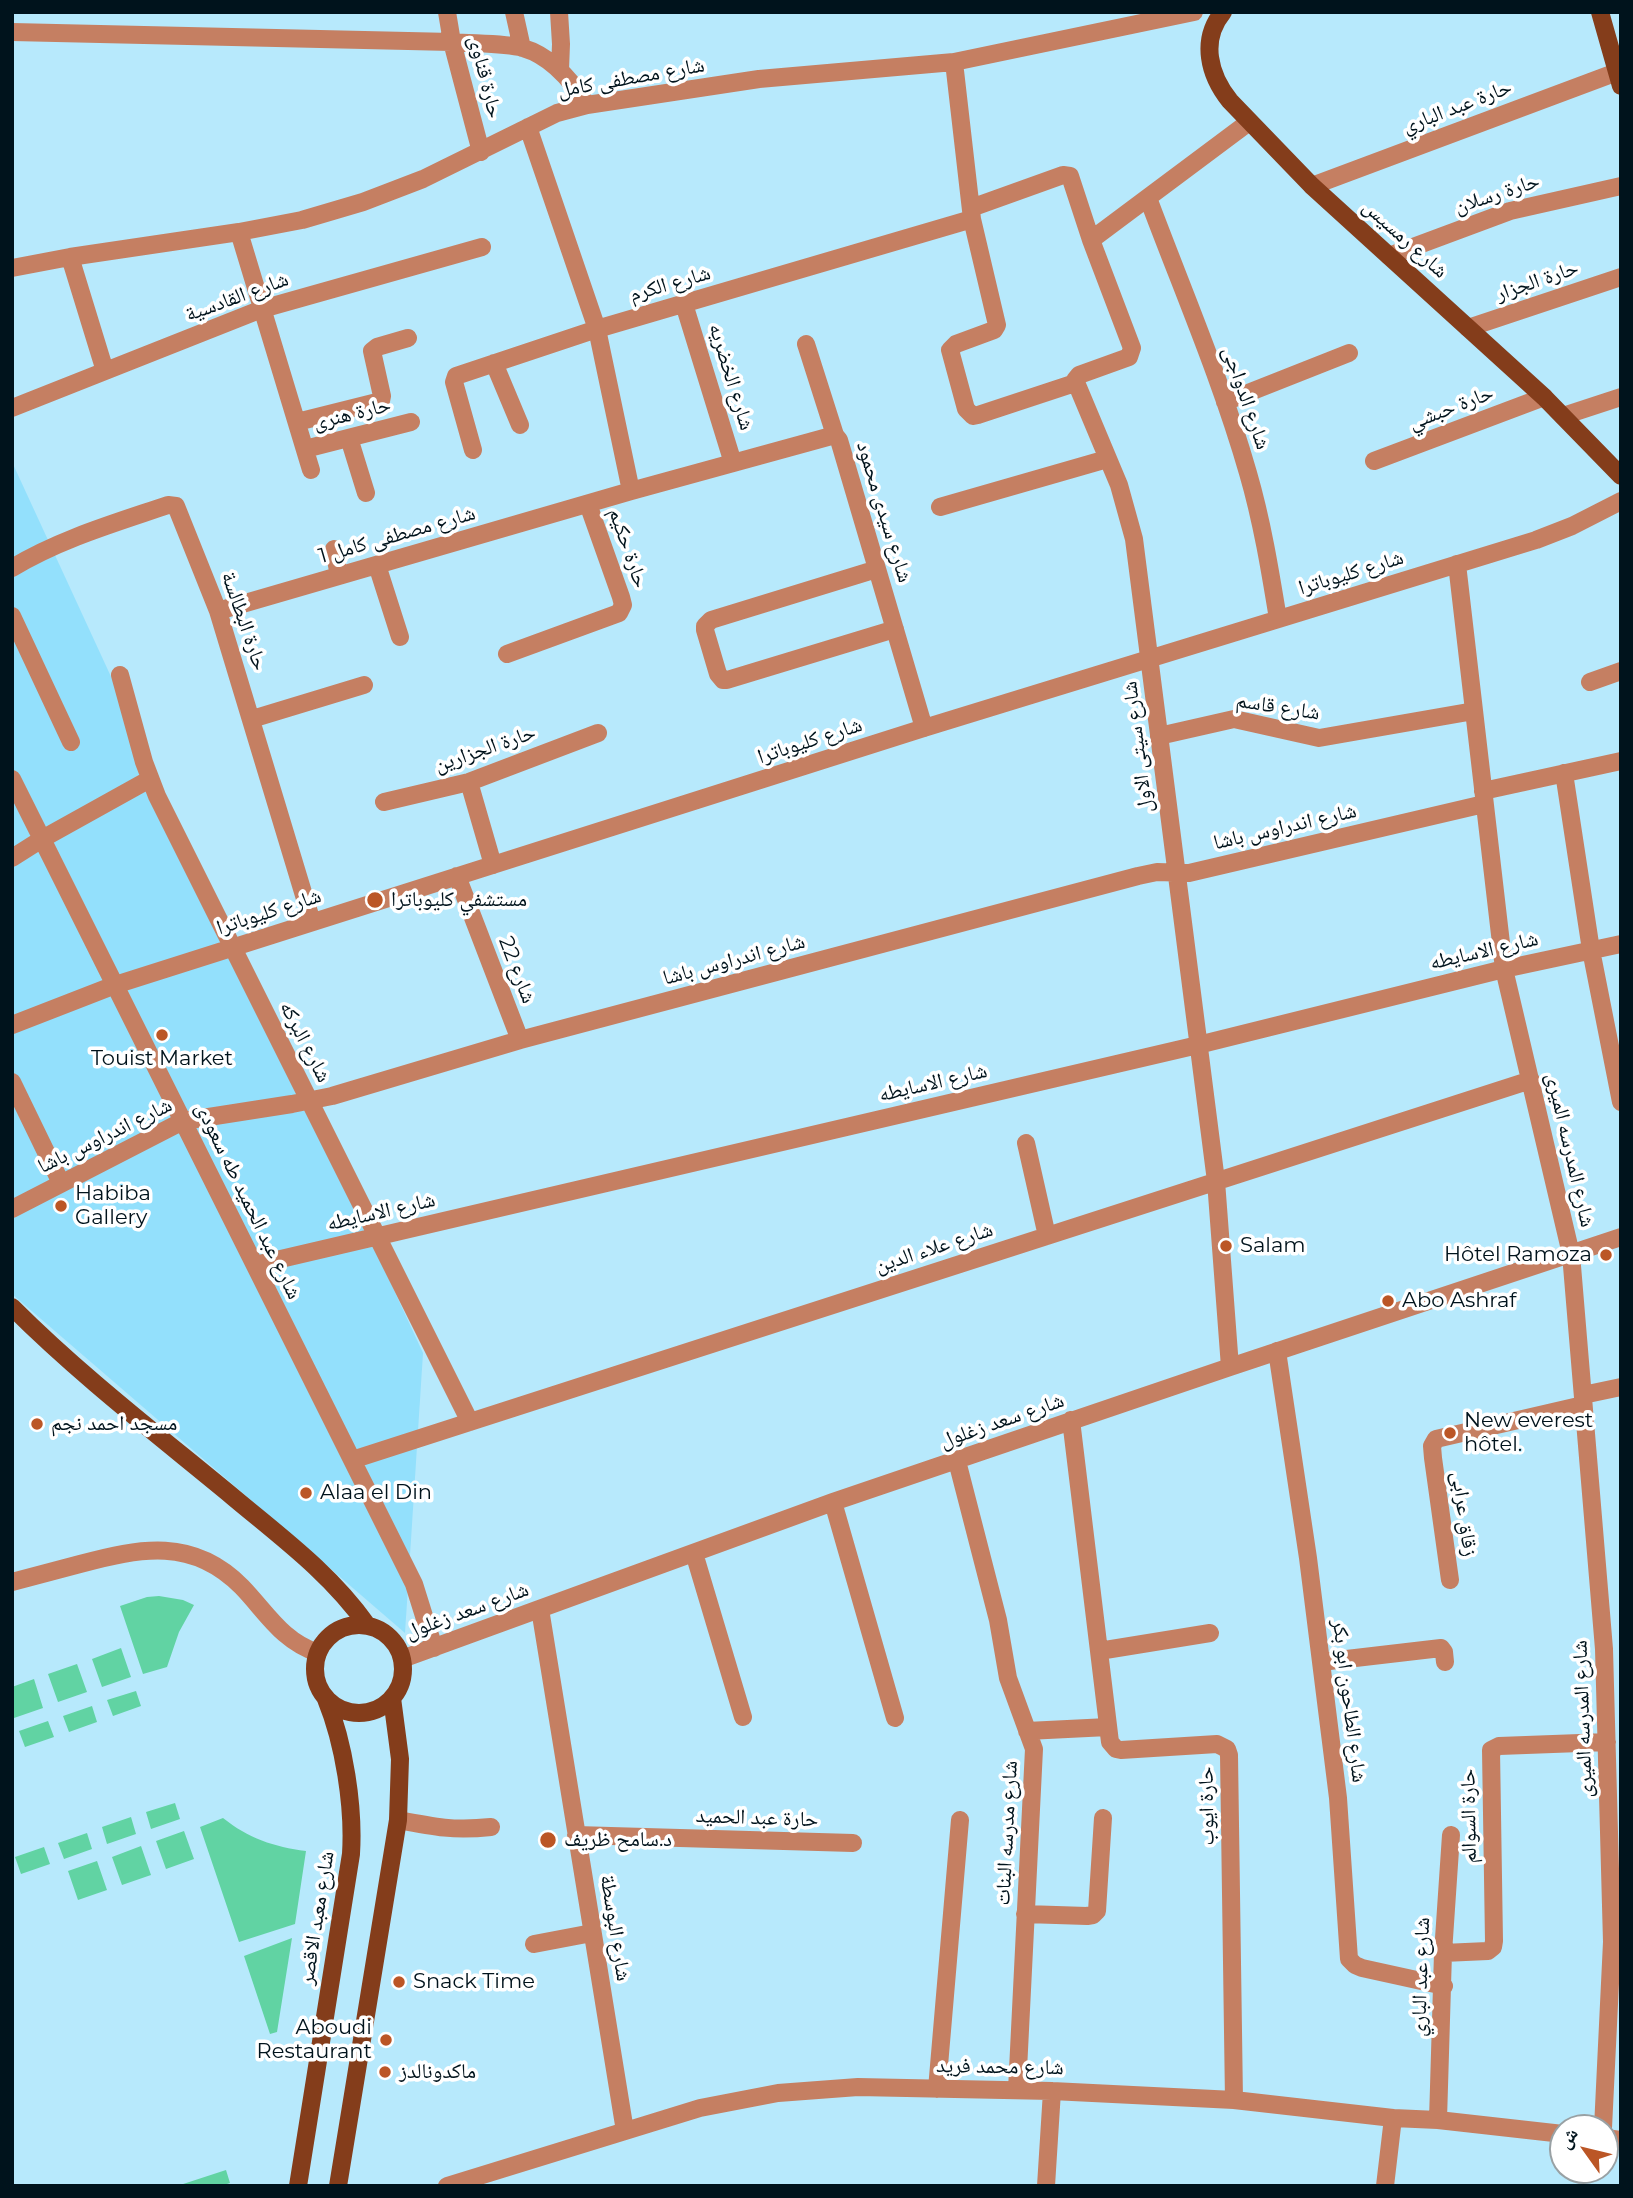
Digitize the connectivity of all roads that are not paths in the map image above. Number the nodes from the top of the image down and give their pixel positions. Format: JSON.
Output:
{"nodes":[{"id":1,"x":447,"y":12,"type":"edge"},
{"id":2,"x":514,"y":12,"type":"edge"},
{"id":3,"x":1194,"y":12,"type":"edge"},
{"id":4,"x":1223,"y":12,"type":"edge"},
{"id":5,"x":1600,"y":12,"type":"edge"},
{"id":6,"x":560,"y":14,"type":"edge"},
{"id":7,"x":12,"y":32,"type":"edge"},
{"id":8,"x":452,"y":42,"type":"junction"},
{"id":9,"x":522,"y":48,"type":"junction"},
{"id":10,"x":954,"y":62,"type":"junction"},
{"id":11,"x":560,"y":70,"type":"junction"},
{"id":12,"x":1619,"y":79,"type":"edge"},
{"id":13,"x":587,"y":105,"type":"junction"},
{"id":14,"x":1249,"y":122,"type":"junction"},
{"id":15,"x":528,"y":127,"type":"junction"},
{"id":16,"x":481,"y":152,"type":"junction"},
{"id":17,"x":1312,"y":186,"type":"junction"},
{"id":18,"x":1621,"y":186,"type":"edge"},
{"id":19,"x":1147,"y":198,"type":"junction"},
{"id":20,"x":971,"y":214,"type":"junction"},
{"id":21,"x":239,"y":232,"type":"junction"},
{"id":22,"x":1091,"y":240,"type":"junction"},
{"id":23,"x":482,"y":247,"type":"dead end"},
{"id":24,"x":1389,"y":256,"type":"junction"},
{"id":25,"x":70,"y":257,"type":"junction"},
{"id":26,"x":12,"y":268,"type":"edge"},
{"id":27,"x":1621,"y":277,"type":"edge"},
{"id":28,"x":684,"y":304,"type":"junction"},
{"id":29,"x":262,"y":309,"type":"junction"},
{"id":30,"x":1468,"y":328,"type":"junction"},
{"id":31,"x":597,"y":329,"type":"junction"},
{"id":32,"x":408,"y":338,"type":"dead end"},
{"id":33,"x":806,"y":344,"type":"dead end"},
{"id":34,"x":1349,"y":353,"type":"dead end"},
{"id":35,"x":494,"y":363,"type":"junction"},
{"id":36,"x":105,"y":372,"type":"junction"},
{"id":37,"x":1075,"y":383,"type":"junction"},
{"id":38,"x":1544,"y":397,"type":"junction"},
{"id":39,"x":1621,"y":397,"type":"edge"},
{"id":40,"x":1225,"y":402,"type":"junction"},
{"id":41,"x":12,"y":408,"type":"edge"},
{"id":42,"x":1563,"y":416,"type":"junction"},
{"id":43,"x":296,"y":422,"type":"junction"},
{"id":44,"x":411,"y":422,"type":"dead end"},
{"id":45,"x":520,"y":425,"type":"dead end"},
{"id":46,"x":835,"y":435,"type":"junction"},
{"id":47,"x":349,"y":438,"type":"junction"},
{"id":48,"x":305,"y":449,"type":"junction"},
{"id":49,"x":473,"y":450,"type":"dead end"},
{"id":50,"x":1107,"y":458,"type":"junction"},
{"id":51,"x":1374,"y":461,"type":"dead end"},
{"id":52,"x":733,"y":463,"type":"junction"},
{"id":53,"x":311,"y":470,"type":"dead end"},
{"id":54,"x":1621,"y":476,"type":"edge"},
{"id":55,"x":631,"y":491,"type":"junction"},
{"id":56,"x":366,"y":493,"type":"dead end"},
{"id":57,"x":1621,"y":501,"type":"edge"},
{"id":58,"x":588,"y":504,"type":"junction"},
{"id":59,"x":940,"y":507,"type":"dead end"},
{"id":60,"x":334,"y":549,"type":"dead end"},
{"id":61,"x":1457,"y":564,"type":"junction"},
{"id":62,"x":377,"y":565,"type":"junction"},
{"id":63,"x":12,"y":568,"type":"edge"},
{"id":64,"x":877,"y":569,"type":"junction"},
{"id":65,"x":339,"y":576,"type":"junction"},
{"id":66,"x":218,"y":611,"type":"junction"},
{"id":67,"x":12,"y":616,"type":"edge"},
{"id":68,"x":1278,"y":619,"type":"junction"},
{"id":69,"x":895,"y":629,"type":"junction"},
{"id":70,"x":400,"y":637,"type":"dead end"},
{"id":71,"x":508,"y":654,"type":"dead end"},
{"id":72,"x":1150,"y":659,"type":"junction"},
{"id":73,"x":1621,"y":671,"type":"edge"},
{"id":74,"x":120,"y":675,"type":"dead end"},
{"id":75,"x":1590,"y":682,"type":"dead end"},
{"id":76,"x":364,"y":685,"type":"dead end"},
{"id":77,"x":1474,"y":711,"type":"junction"},
{"id":78,"x":252,"y":719,"type":"junction"},
{"id":79,"x":924,"y":728,"type":"junction"},
{"id":80,"x":598,"y":733,"type":"dead end"},
{"id":81,"x":1159,"y":736,"type":"junction"},
{"id":82,"x":71,"y":743,"type":"dead end"},
{"id":83,"x":1621,"y":761,"type":"edge"},
{"id":84,"x":1564,"y":773,"type":"junction"},
{"id":85,"x":12,"y":779,"type":"edge"},
{"id":86,"x":150,"y":779,"type":"junction"},
{"id":87,"x":469,"y":782,"type":"junction"},
{"id":88,"x":1484,"y":798,"type":"junction"},
{"id":89,"x":384,"y":803,"type":"dead end"},
{"id":90,"x":42,"y":839,"type":"junction"},
{"id":91,"x":12,"y":858,"type":"edge"},
{"id":92,"x":493,"y":865,"type":"junction"},
{"id":93,"x":1175,"y":873,"type":"junction"},
{"id":94,"x":457,"y":876,"type":"junction"},
{"id":95,"x":312,"y":922,"type":"junction"},
{"id":96,"x":1621,"y":944,"type":"edge"},
{"id":97,"x":232,"y":948,"type":"junction"},
{"id":98,"x":1591,"y":950,"type":"junction"},
{"id":99,"x":1504,"y":969,"type":"junction"},
{"id":100,"x":115,"y":985,"type":"junction"},
{"id":101,"x":12,"y":1025,"type":"edge"},
{"id":102,"x":520,"y":1040,"type":"junction"},
{"id":103,"x":1198,"y":1045,"type":"junction"},
{"id":104,"x":1531,"y":1080,"type":"junction"},
{"id":105,"x":12,"y":1082,"type":"edge"},
{"id":106,"x":309,"y":1101,"type":"junction"},
{"id":107,"x":1621,"y":1102,"type":"edge"},
{"id":108,"x":183,"y":1121,"type":"junction"},
{"id":109,"x":1026,"y":1143,"type":"dead end"},
{"id":110,"x":1216,"y":1181,"type":"junction"},
{"id":111,"x":61,"y":1183,"type":"junction"},
{"id":112,"x":12,"y":1209,"type":"edge"},
{"id":113,"x":377,"y":1236,"type":"junction"},
{"id":114,"x":1047,"y":1236,"type":"junction"},
{"id":115,"x":1621,"y":1237,"type":"edge"},
{"id":116,"x":1571,"y":1254,"type":"junction"},
{"id":117,"x":255,"y":1265,"type":"junction"},
{"id":118,"x":12,"y":1307,"type":"edge"},
{"id":119,"x":1277,"y":1351,"type":"junction"},
{"id":120,"x":1230,"y":1367,"type":"junction"},
{"id":121,"x":1621,"y":1387,"type":"edge"},
{"id":122,"x":1583,"y":1400,"type":"junction"},
{"id":123,"x":1071,"y":1420,"type":"junction"},
{"id":124,"x":470,"y":1422,"type":"junction"},
{"id":125,"x":352,"y":1460,"type":"junction"},
{"id":126,"x":957,"y":1461,"type":"junction"},
{"id":127,"x":833,"y":1502,"type":"junction"},
{"id":128,"x":694,"y":1553,"type":"junction"},
{"id":129,"x":1450,"y":1580,"type":"dead end"},
{"id":130,"x":12,"y":1582,"type":"edge"},
{"id":131,"x":540,"y":1609,"type":"junction"},
{"id":132,"x":367,"y":1625,"type":"junction"},
{"id":133,"x":1210,"y":1633,"type":"dead end"},
{"id":134,"x":434,"y":1648,"type":"junction"},
{"id":135,"x":1612,"y":1649,"type":"edge"},
{"id":136,"x":1099,"y":1651,"type":"junction"},
{"id":137,"x":318,"y":1653,"type":"junction"},
{"id":138,"x":402,"y":1659,"type":"junction"},
{"id":139,"x":1321,"y":1662,"type":"junction"},
{"id":140,"x":1445,"y":1662,"type":"dead end"},
{"id":141,"x":392,"y":1698,"type":"junction"},
{"id":142,"x":326,"y":1699,"type":"junction"},
{"id":143,"x":743,"y":1717,"type":"dead end"},
{"id":144,"x":895,"y":1718,"type":"dead end"},
{"id":145,"x":1108,"y":1727,"type":"junction"},
{"id":146,"x":1027,"y":1731,"type":"junction"},
{"id":147,"x":1607,"y":1742,"type":"junction"},
{"id":148,"x":1103,"y":1818,"type":"dead end"},
{"id":149,"x":398,"y":1820,"type":"junction"},
{"id":150,"x":960,"y":1820,"type":"dead end"},
{"id":151,"x":491,"y":1827,"type":"dead end"},
{"id":152,"x":576,"y":1835,"type":"junction"},
{"id":153,"x":1451,"y":1835,"type":"dead end"},
{"id":154,"x":853,"y":1843,"type":"dead end"},
{"id":155,"x":1026,"y":1914,"type":"junction"},
{"id":156,"x":592,"y":1933,"type":"junction"},
{"id":157,"x":534,"y":1944,"type":"dead end"},
{"id":158,"x":1443,"y":1953,"type":"junction"},
{"id":159,"x":1444,"y":1986,"type":"junction"},
{"id":160,"x":937,"y":2089,"type":"junction"},
{"id":161,"x":1017,"y":2090,"type":"junction"},
{"id":162,"x":1052,"y":2091,"type":"junction"},
{"id":163,"x":1234,"y":2100,"type":"junction"},
{"id":164,"x":1604,"y":2114,"type":"edge"},
{"id":165,"x":1394,"y":2118,"type":"junction"},
{"id":166,"x":1438,"y":2120,"type":"junction"},
{"id":167,"x":625,"y":2131,"type":"junction"},
{"id":168,"x":1549,"y":2132,"type":"edge"},
{"id":169,"x":298,"y":2186,"type":"edge"},
{"id":170,"x":338,"y":2186,"type":"edge"},
{"id":171,"x":447,"y":2186,"type":"edge"},
{"id":172,"x":1046,"y":2186,"type":"edge"},
{"id":173,"x":1385,"y":2186,"type":"edge"}],
"edges":[{"from":1,"to":8,"type":"street","name":"حارة قناوى"},
{"from":2,"to":9,"type":"street"},
{"from":3,"to":10,"type":"street","name":"شارع مصطفى كامل"},
{"from":4,"to":14,"type":"main road","name":"شارع رمسيس"},
{"from":5,"to":12,"type":"main road"},
{"from":6,"to":11,"type":"street"},
{"from":7,"to":8,"type":"street"},
{"from":8,"to":9,"type":"street"},
{"from":8,"to":16,"type":"street","name":"حارة قناوى"},
{"from":9,"to":11,"type":"street"},
{"from":10,"to":13,"type":"street","name":"شارع مصطفى كامل"},
{"from":10,"to":20,"type":"street"},
{"from":11,"to":13,"type":"street"},
{"from":12,"to":17,"type":"street","name":"حارة عبد الباري"},
{"from":13,"to":15,"type":"street","name":"شارع مصطفى كامل"},
{"from":14,"to":17,"type":"main road","name":"شارع رمسيس"},
{"from":14,"to":19,"type":"street"},
{"from":15,"to":16,"type":"street","name":"شارع مصطفى كامل"},
{"from":15,"to":31,"type":"street"},
{"from":16,"to":21,"type":"street","name":"شارع مصطفى كامل"},
{"from":17,"to":24,"type":"main road","name":"شارع رمسيس"},
{"from":18,"to":24,"type":"street","name":"حارة رسلان"},
{"from":19,"to":22,"type":"street"},
{"from":19,"to":40,"type":"street","name":"شارع الدواجى"},
{"from":20,"to":22,"type":"street","name":"شارع الكرم"},
{"from":20,"to":28,"type":"street","name":"شارع الكرم"},
{"from":20,"to":37,"type":"street"},
{"from":21,"to":25,"type":"street","name":"شارع مصطفى كامل"},
{"from":21,"to":29,"type":"street"},
{"from":22,"to":37,"type":"street"},
{"from":23,"to":29,"type":"street","name":"شارع القادسية"},
{"from":24,"to":30,"type":"main road","name":"شارع رمسيس"},
{"from":25,"to":26,"type":"street","name":"شارع مصطفى كامل"},
{"from":25,"to":36,"type":"street"},
{"from":27,"to":30,"type":"street","name":"حارة الجزار"},
{"from":28,"to":31,"type":"street","name":"شارع الكرم"},
{"from":28,"to":52,"type":"street","name":"شارع الخضريه"},
{"from":29,"to":36,"type":"street","name":"شارع القادسية"},
{"from":29,"to":43,"type":"street"},
{"from":30,"to":38,"type":"main road","name":"شارع رمسيس"},
{"from":31,"to":35,"type":"street","name":"شارع الكرم"},
{"from":31,"to":55,"type":"street"},
{"from":32,"to":43,"type":"street"},
{"from":33,"to":46,"type":"street"},
{"from":34,"to":40,"type":"street"},
{"from":35,"to":45,"type":"street"},
{"from":35,"to":49,"type":"street","name":"شارع الكرم"},
{"from":36,"to":41,"type":"street","name":"شارع القادسية"},
{"from":37,"to":50,"type":"street","name":"شارع سيتى الاول"},
{"from":38,"to":42,"type":"main road","name":"شارع رمسيس"},
{"from":38,"to":51,"type":"street","name":"حارة حبشي"},
{"from":39,"to":42,"type":"street"},
{"from":40,"to":68,"type":"street","name":"شارع الدواجى"},
{"from":42,"to":54,"type":"main road","name":"شارع رمسيس"},
{"from":43,"to":48,"type":"street"},
{"from":44,"to":47,"type":"street","name":"حارة هنرى"},
{"from":46,"to":52,"type":"street","name":"شارع سيدى محمود"},
{"from":46,"to":64,"type":"street","name":"شارع سيدى محمود"},
{"from":47,"to":48,"type":"street","name":"حارة هنرى"},
{"from":47,"to":56,"type":"street"},
{"from":48,"to":53,"type":"street"},
{"from":50,"to":59,"type":"street"},
{"from":50,"to":72,"type":"street","name":"شارع سيتى الاول"},
{"from":52,"to":55,"type":"street","name":"شارع سيدى محمود"},
{"from":55,"to":58,"type":"street","name":"شارع سيدى محمود"},
{"from":57,"to":61,"type":"street","name":"شارع كليوباترا"},
{"from":58,"to":62,"type":"street","name":"شارع مصطفى كامل 1"},
{"from":58,"to":71,"type":"street","name":"حارة حكيم"},
{"from":60,"to":65,"type":"street"},
{"from":61,"to":68,"type":"street","name":"شارع كليوباترا"},
{"from":61,"to":77,"type":"street","name":"شارع المدرسه الميرى"},
{"from":62,"to":65,"type":"street","name":"شارع مصطفى كامل 1"},
{"from":62,"to":70,"type":"street"},
{"from":63,"to":66,"type":"street","name":"حارة البطالسة"},
{"from":64,"to":69,"type":"street","name":"شارع سيدى محمود"},
{"from":64,"to":69,"type":"street"},
{"from":65,"to":66,"type":"street","name":"شارع مصطفى كامل 1"},
{"from":66,"to":78,"type":"street","name":"حارة البطالسة"},
{"from":67,"to":82,"type":"street"},
{"from":68,"to":72,"type":"street","name":"شارع كليوباترا"},
{"from":69,"to":79,"type":"street","name":"شارع سيدى محمود"},
{"from":72,"to":79,"type":"street","name":"شارع كليوباترا"},
{"from":72,"to":81,"type":"street","name":"شارع سيتى الاول"},
{"from":73,"to":75,"type":"street"},
{"from":74,"to":86,"type":"street","name":"شارع البركه"},
{"from":76,"to":78,"type":"street"},
{"from":77,"to":81,"type":"street","name":"شارع قاسم"},
{"from":77,"to":88,"type":"street","name":"شارع المدرسه الميرى"},
{"from":78,"to":95,"type":"street","name":"حارة البطالسة"},
{"from":79,"to":92,"type":"street","name":"شارع كليوباترا"},
{"from":80,"to":87,"type":"street","name":"حارة الجزارين"},
{"from":81,"to":93,"type":"street","name":"شارع سيتى الاول"},
{"from":83,"to":84,"type":"street","name":"شارع اندراوس باشا"},
{"from":84,"to":88,"type":"street","name":"شارع اندراوس باشا"},
{"from":84,"to":98,"type":"street"},
{"from":85,"to":90,"type":"street","name":"شارع عبد الحميد طه سعودى"},
{"from":86,"to":90,"type":"street"},
{"from":86,"to":97,"type":"street","name":"شارع البركه"},
{"from":87,"to":89,"type":"street","name":"حارة الجزارين"},
{"from":87,"to":92,"type":"street"},
{"from":88,"to":93,"type":"street","name":"شارع اندراوس باشا"},
{"from":88,"to":99,"type":"street","name":"شارع المدرسه الميرى"},
{"from":90,"to":91,"type":"street"},
{"from":90,"to":100,"type":"street","name":"شارع عبد الحميد طه سعودى"},
{"from":92,"to":94,"type":"street","name":"شارع كليوباترا"},
{"from":93,"to":102,"type":"street","name":"شارع اندراوس باشا"},
{"from":93,"to":103,"type":"street","name":"شارع سيتى الاول"},
{"from":94,"to":95,"type":"street","name":"شارع كليوباترا"},
{"from":94,"to":102,"type":"street","name":"شارع 22"},
{"from":95,"to":97,"type":"street","name":"شارع كليوباترا"},
{"from":96,"to":98,"type":"street","name":"شارع الاسايطه"},
{"from":97,"to":100,"type":"street","name":"شارع كليوباترا"},
{"from":97,"to":106,"type":"street","name":"شارع البركه"},
{"from":98,"to":99,"type":"street","name":"شارع الاسايطه"},
{"from":98,"to":107,"type":"street"},
{"from":99,"to":103,"type":"street","name":"شارع الاسايطه"},
{"from":99,"to":104,"type":"street","name":"شارع المدرسه الميرى"},
{"from":100,"to":101,"type":"street","name":"شارع كليوباترا"},
{"from":100,"to":108,"type":"street","name":"شارع عبد الحميد طه سعودى"},
{"from":102,"to":106,"type":"street","name":"شارع اندراوس باشا"},
{"from":103,"to":110,"type":"street","name":"شارع سيتى الاول"},
{"from":103,"to":113,"type":"street","name":"شارع الاسايطه"},
{"from":104,"to":110,"type":"street","name":"شارع علاء الدين"},
{"from":104,"to":116,"type":"street","name":"شارع المدرسه الميرى"},
{"from":105,"to":111,"type":"street"},
{"from":106,"to":108,"type":"street","name":"شارع اندراوس باشا"},
{"from":106,"to":113,"type":"street","name":"شارع البركه"},
{"from":108,"to":111,"type":"street","name":"شارع اندراوس باشا"},
{"from":108,"to":117,"type":"street","name":"شارع عبد الحميد طه سعودى"},
{"from":109,"to":114,"type":"street"},
{"from":110,"to":114,"type":"street","name":"شارع علاء الدين"},
{"from":110,"to":120,"type":"street","name":"شارع سيتى الاول"},
{"from":111,"to":112,"type":"street","name":"شارع اندراوس باشا"},
{"from":113,"to":117,"type":"street","name":"شارع الاسايطه"},
{"from":113,"to":124,"type":"street","name":"شارع البركه"},
{"from":114,"to":124,"type":"street","name":"شارع علاء الدين"},
{"from":115,"to":116,"type":"street","name":"شارع سعد زغلول"},
{"from":116,"to":119,"type":"street","name":"شارع سعد زغلول"},
{"from":116,"to":122,"type":"street","name":"شارع المدرسه الميرى"},
{"from":117,"to":125,"type":"street","name":"شارع عبد الحميد طه سعودى"},
{"from":118,"to":132,"type":"main road"},
{"from":119,"to":120,"type":"street","name":"شارع سعد زغلول"},
{"from":119,"to":139,"type":"street","name":"شارع الطاحون ابو بكر"},
{"from":120,"to":123,"type":"street","name":"شارع سعد زغلول"},
{"from":121,"to":122,"type":"street"},
{"from":122,"to":129,"type":"street","name":"زقاق عرابى"},
{"from":122,"to":135,"type":"street","name":"شارع المدرسه الميرى"},
{"from":123,"to":126,"type":"street","name":"شارع سعد زغلول"},
{"from":123,"to":136,"type":"street"},
{"from":124,"to":125,"type":"street","name":"شارع علاء الدين"},
{"from":125,"to":134,"type":"street","name":"شارع عبد الحميد طه سعودى"},
{"from":126,"to":127,"type":"street","name":"شارع سعد زغلول"},
{"from":126,"to":146,"type":"street","name":"شارع مدرسه البنات"},
{"from":127,"to":128,"type":"street","name":"شارع سعد زغلول"},
{"from":127,"to":144,"type":"street"},
{"from":128,"to":131,"type":"street","name":"شارع سعد زغلول"},
{"from":128,"to":143,"type":"street"},
{"from":130,"to":137,"type":"street"},
{"from":131,"to":134,"type":"street","name":"شارع سعد زغلول"},
{"from":131,"to":152,"type":"street","name":"شارع البوسطة"},
{"from":132,"to":137,"type":"main road"},
{"from":132,"to":138,"type":"main road"},
{"from":133,"to":136,"type":"street"},
{"from":134,"to":138,"type":"street","name":"شارع سعد زغلول"},
{"from":135,"to":147,"type":"street","name":"شارع المدرسه الميرى"},
{"from":136,"to":145,"type":"street"},
{"from":137,"to":142,"type":"main road"},
{"from":138,"to":141,"type":"main road"},
{"from":139,"to":140,"type":"street"},
{"from":139,"to":159,"type":"street","name":"شارع الطاحون ابو بكر"},
{"from":141,"to":142,"type":"main road"},
{"from":141,"to":149,"type":"main road"},
{"from":142,"to":169,"type":"main road","name":"شارع معبد الاقصر"},
{"from":145,"to":146,"type":"street"},
{"from":145,"to":163,"type":"street","name":"حارة ايوب"},
{"from":146,"to":155,"type":"street","name":"شارع مدرسه البنات"},
{"from":147,"to":158,"type":"street","name":"حارة السوالم"},
{"from":147,"to":164,"type":"street","name":"شارع المدرسه الميرى"},
{"from":148,"to":155,"type":"street"},
{"from":149,"to":151,"type":"street"},
{"from":149,"to":170,"type":"main road"},
{"from":150,"to":160,"type":"street"},
{"from":152,"to":154,"type":"street","name":"حارة عبد الحميد"},
{"from":152,"to":156,"type":"street","name":"شارع البوسطة"},
{"from":153,"to":158,"type":"street","name":"شارع عبد الباري"},
{"from":155,"to":161,"type":"street","name":"شارع مدرسه البنات"},
{"from":156,"to":157,"type":"street"},
{"from":156,"to":167,"type":"street","name":"شارع البوسطة"},
{"from":158,"to":159,"type":"street","name":"شارع عبد الباري"},
{"from":159,"to":166,"type":"street","name":"شارع عبد الباري"},
{"from":160,"to":161,"type":"street","name":"شارع محمد فريد"},
{"from":160,"to":167,"type":"street","name":"شارع محمد فريد"},
{"from":161,"to":162,"type":"street","name":"شارع محمد فريد"},
{"from":162,"to":163,"type":"street","name":"شارع محمد فريد"},
{"from":162,"to":172,"type":"street"},
{"from":163,"to":165,"type":"street","name":"شارع محمد فريد"},
{"from":165,"to":166,"type":"street","name":"شارع محمد فريد"},
{"from":165,"to":173,"type":"street"},
{"from":166,"to":168,"type":"street","name":"شارع محمد فريد"},
{"from":167,"to":171,"type":"street","name":"شارع محمد فريد"}]}
